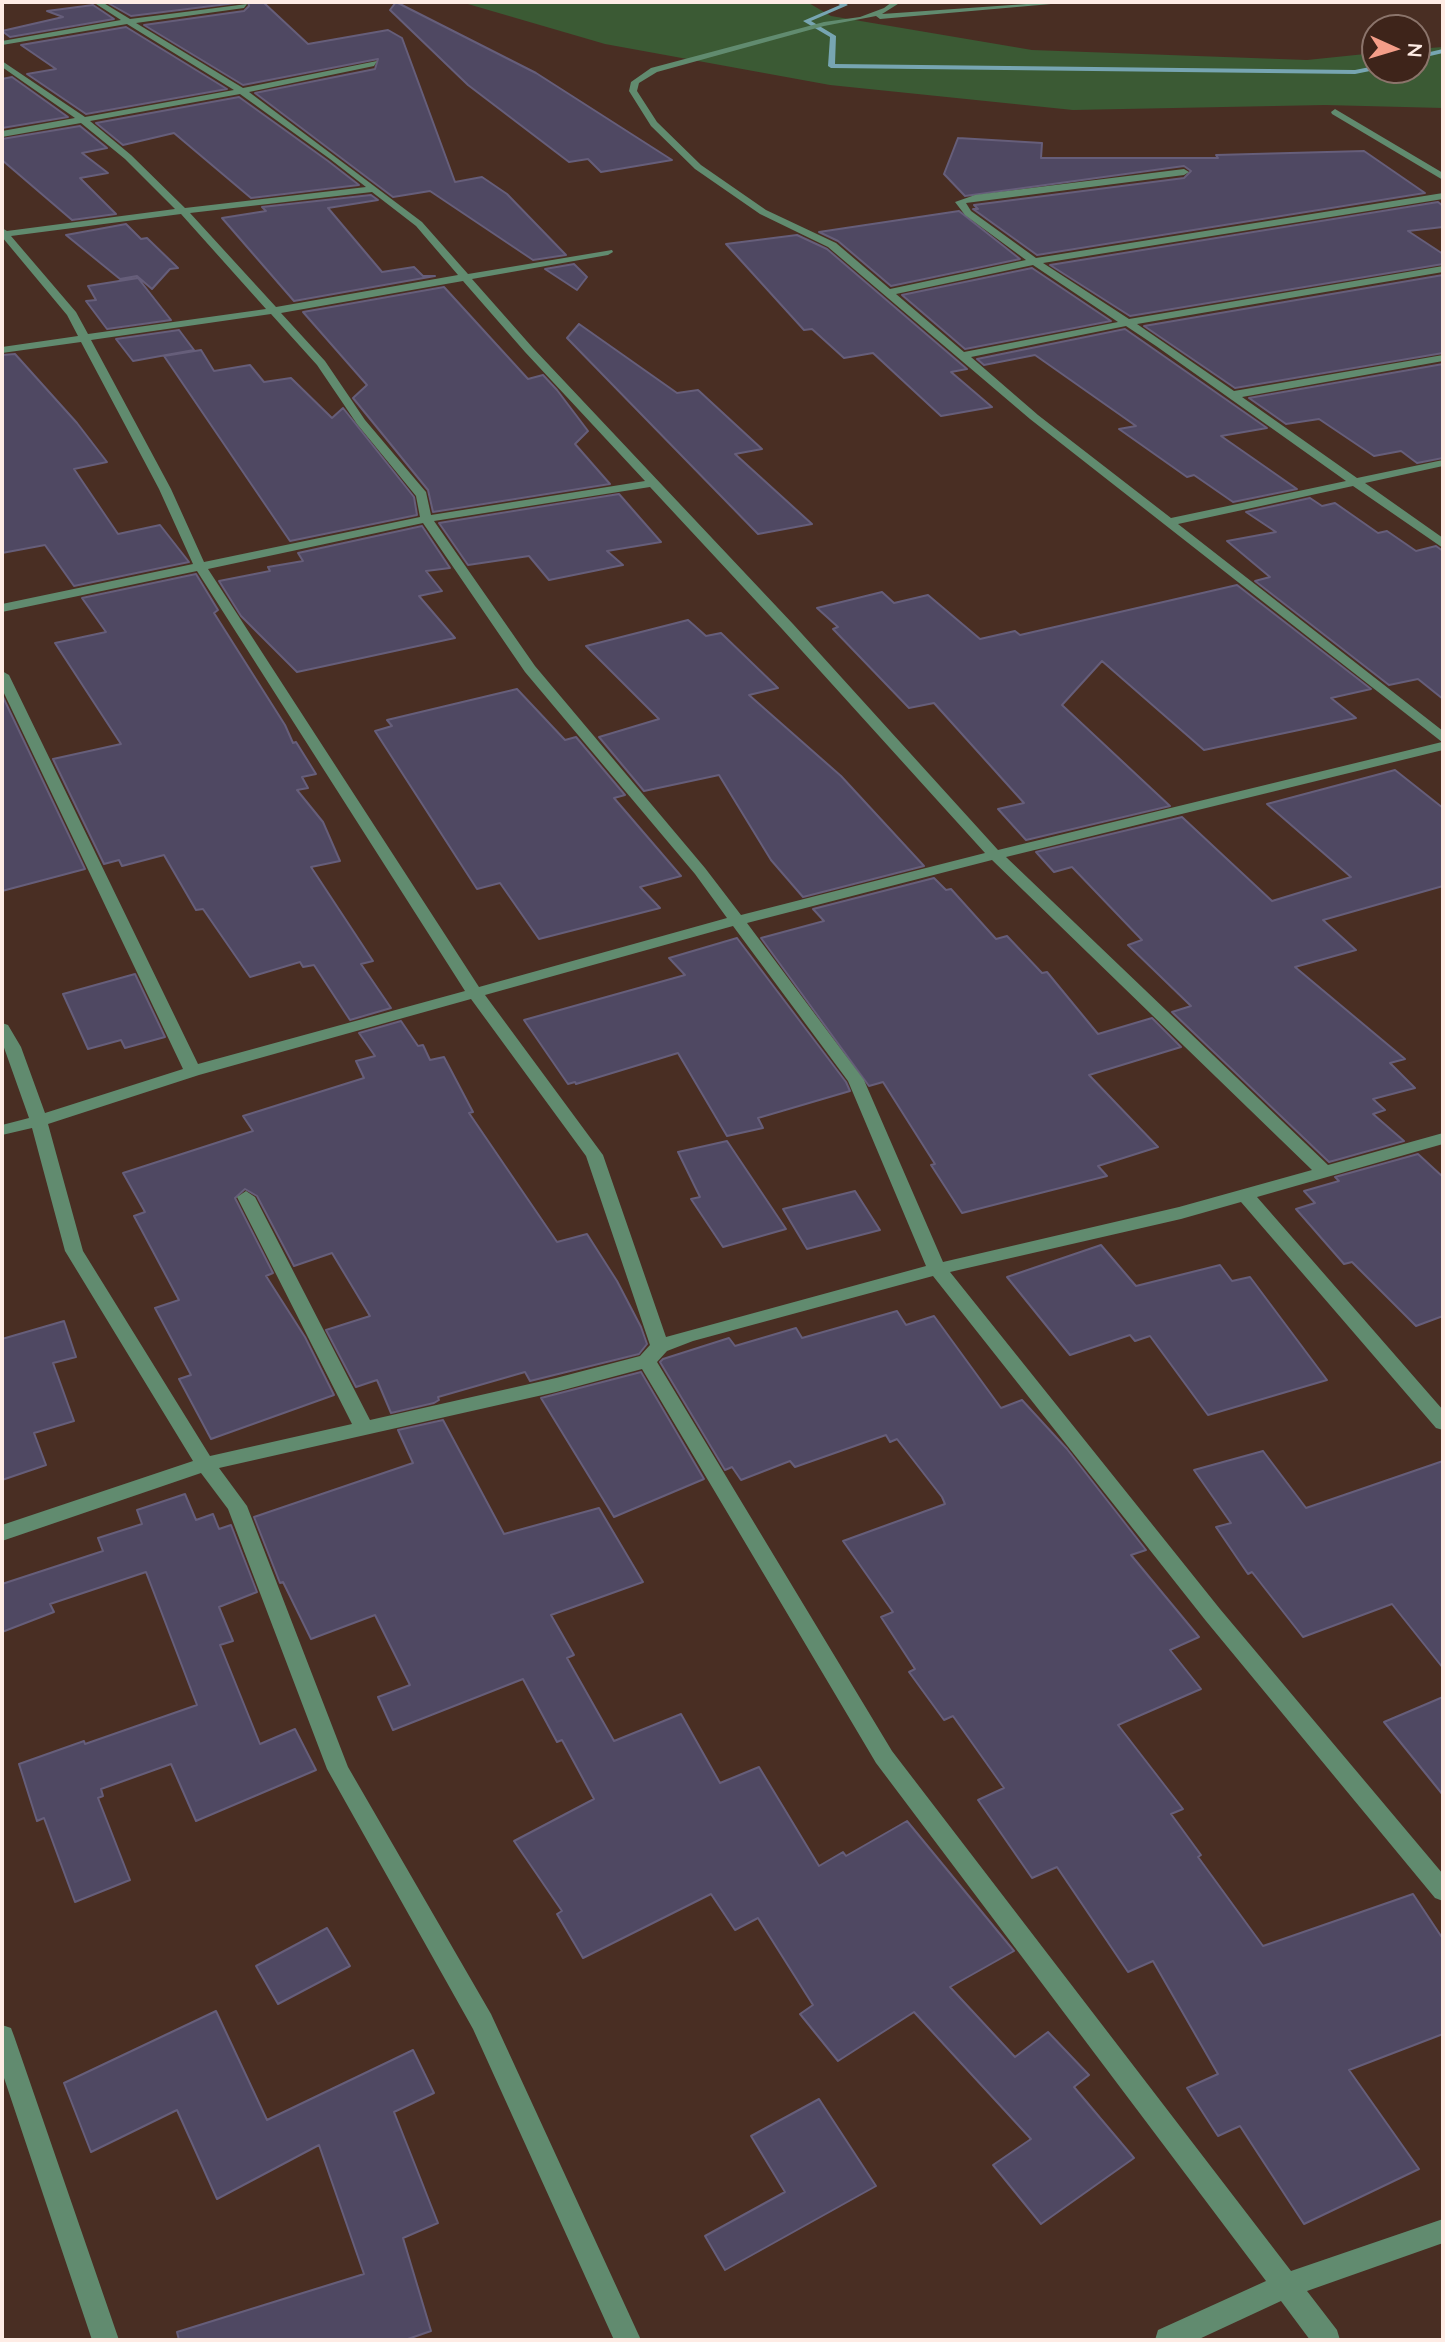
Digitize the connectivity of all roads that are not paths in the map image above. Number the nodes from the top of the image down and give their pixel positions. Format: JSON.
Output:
{"nodes":[{"id":1,"x":97,"y":2,"type":"edge"},
{"id":2,"x":898,"y":2,"type":"edge"},
{"id":3,"x":1051,"y":2,"type":"edge"},
{"id":4,"x":244,"y":6,"type":"dead end"},
{"id":5,"x":861,"y":19,"type":"junction"},
{"id":6,"x":129,"y":21,"type":"junction"},
{"id":7,"x":2,"y":43,"type":"edge"},
{"id":8,"x":2,"y":63,"type":"edge"},
{"id":9,"x":374,"y":63,"type":"dead end"},
{"id":10,"x":242,"y":91,"type":"junction"},
{"id":11,"x":1335,"y":112,"type":"dead end"},
{"id":12,"x":81,"y":118,"type":"junction"},
{"id":13,"x":2,"y":134,"type":"edge"},
{"id":14,"x":1184,"y":172,"type":"dead end"},
{"id":15,"x":1443,"y":177,"type":"edge"},
{"id":16,"x":374,"y":189,"type":"junction"},
{"id":17,"x":1443,"y":196,"type":"edge"},
{"id":18,"x":184,"y":212,"type":"junction"},
{"id":19,"x":3,"y":233,"type":"edge"},
{"id":20,"x":17,"y":249,"type":"junction"},
{"id":21,"x":2,"y":252,"type":"edge"},
{"id":22,"x":608,"y":252,"type":"dead end"},
{"id":23,"x":1035,"y":261,"type":"junction"},
{"id":24,"x":1443,"y":269,"type":"edge"},
{"id":25,"x":465,"y":277,"type":"junction"},
{"id":26,"x":886,"y":293,"type":"junction"},
{"id":27,"x":272,"y":311,"type":"junction"},
{"id":28,"x":1127,"y":323,"type":"junction"},
{"id":29,"x":85,"y":338,"type":"junction"},
{"id":30,"x":2,"y":350,"type":"edge"},
{"id":31,"x":961,"y":356,"type":"junction"},
{"id":32,"x":1443,"y":358,"type":"edge"},
{"id":33,"x":1233,"y":395,"type":"junction"},
{"id":34,"x":1443,"y":463,"type":"edge"},
{"id":35,"x":1353,"y":481,"type":"junction"},
{"id":36,"x":653,"y":483,"type":"junction"},
{"id":37,"x":426,"y":519,"type":"junction"},
{"id":38,"x":1167,"y":523,"type":"junction"},
{"id":39,"x":1443,"y":544,"type":"edge"},
{"id":40,"x":200,"y":566,"type":"junction"},
{"id":41,"x":2,"y":608,"type":"edge"},
{"id":42,"x":2,"y":675,"type":"edge"},
{"id":43,"x":1443,"y":738,"type":"edge"},
{"id":44,"x":1443,"y":746,"type":"edge"},
{"id":45,"x":995,"y":855,"type":"junction"},
{"id":46,"x":739,"y":920,"type":"junction"},
{"id":47,"x":475,"y":993,"type":"junction"},
{"id":48,"x":2,"y":1028,"type":"edge"},
{"id":49,"x":193,"y":1071,"type":"junction"},
{"id":50,"x":39,"y":1121,"type":"junction"},
{"id":51,"x":2,"y":1130,"type":"edge"},
{"id":52,"x":1443,"y":1138,"type":"edge"},
{"id":53,"x":1325,"y":1172,"type":"junction"},
{"id":54,"x":1245,"y":1195,"type":"junction"},
{"id":55,"x":246,"y":1196,"type":"dead end"},
{"id":56,"x":937,"y":1269,"type":"junction"},
{"id":57,"x":653,"y":1353,"type":"junction"},
{"id":58,"x":1443,"y":1423,"type":"edge"},
{"id":59,"x":364,"y":1429,"type":"junction"},
{"id":60,"x":205,"y":1464,"type":"junction"},
{"id":61,"x":2,"y":1533,"type":"edge"},
{"id":62,"x":1443,"y":1891,"type":"edge"},
{"id":63,"x":2,"y":2036,"type":"edge"},
{"id":64,"x":1443,"y":2231,"type":"edge"},
{"id":65,"x":1284,"y":2286,"type":"junction"},
{"id":66,"x":106,"y":2340,"type":"edge"},
{"id":67,"x":628,"y":2340,"type":"edge"},
{"id":68,"x":1168,"y":2340,"type":"edge"},
{"id":69,"x":1327,"y":2340,"type":"edge"}],
"edges":[{"from":1,"to":6,"type":"street"},
{"from":2,"to":5,"type":"street"},
{"from":3,"to":5,"type":"street"},
{"from":4,"to":6,"type":"street"},
{"from":5,"to":26,"type":"street"},
{"from":6,"to":7,"type":"street"},
{"from":6,"to":10,"type":"street"},
{"from":8,"to":12,"type":"street"},
{"from":9,"to":10,"type":"street"},
{"from":10,"to":12,"type":"street"},
{"from":10,"to":16,"type":"street"},
{"from":11,"to":15,"type":"street"},
{"from":12,"to":13,"type":"street"},
{"from":12,"to":18,"type":"street"},
{"from":14,"to":23,"type":"street"},
{"from":16,"to":18,"type":"street"},
{"from":16,"to":25,"type":"street"},
{"from":17,"to":23,"type":"street"},
{"from":18,"to":19,"type":"street"},
{"from":18,"to":27,"type":"street"},
{"from":19,"to":20,"type":"street"},
{"from":20,"to":21,"type":"street"},
{"from":20,"to":29,"type":"street"},
{"from":22,"to":25,"type":"street"},
{"from":23,"to":26,"type":"street"},
{"from":23,"to":28,"type":"street"},
{"from":24,"to":28,"type":"street"},
{"from":25,"to":27,"type":"street"},
{"from":25,"to":36,"type":"street"},
{"from":26,"to":31,"type":"street"},
{"from":27,"to":29,"type":"street"},
{"from":27,"to":37,"type":"street"},
{"from":28,"to":31,"type":"street"},
{"from":28,"to":33,"type":"street"},
{"from":29,"to":30,"type":"street"},
{"from":29,"to":40,"type":"street"},
{"from":31,"to":38,"type":"street"},
{"from":32,"to":33,"type":"street"},
{"from":33,"to":35,"type":"street"},
{"from":34,"to":35,"type":"street"},
{"from":35,"to":38,"type":"street"},
{"from":35,"to":39,"type":"street"},
{"from":36,"to":37,"type":"street"},
{"from":36,"to":45,"type":"street"},
{"from":37,"to":40,"type":"street"},
{"from":37,"to":46,"type":"street"},
{"from":38,"to":43,"type":"street"},
{"from":40,"to":41,"type":"street"},
{"from":40,"to":47,"type":"street"},
{"from":42,"to":49,"type":"street"},
{"from":44,"to":45,"type":"street"},
{"from":45,"to":46,"type":"street"},
{"from":45,"to":53,"type":"street"},
{"from":46,"to":47,"type":"street"},
{"from":46,"to":56,"type":"street"},
{"from":47,"to":49,"type":"street"},
{"from":47,"to":57,"type":"street"},
{"from":48,"to":50,"type":"street"},
{"from":49,"to":50,"type":"street"},
{"from":50,"to":51,"type":"street"},
{"from":50,"to":60,"type":"street"},
{"from":52,"to":53,"type":"street"},
{"from":53,"to":54,"type":"street"},
{"from":54,"to":56,"type":"street"},
{"from":54,"to":58,"type":"street"},
{"from":55,"to":59,"type":"street"},
{"from":56,"to":57,"type":"street"},
{"from":56,"to":62,"type":"street"},
{"from":57,"to":59,"type":"street"},
{"from":57,"to":65,"type":"street"},
{"from":59,"to":60,"type":"street"},
{"from":60,"to":61,"type":"street"},
{"from":60,"to":67,"type":"street"},
{"from":63,"to":66,"type":"street"},
{"from":64,"to":65,"type":"street"},
{"from":65,"to":68,"type":"street"},
{"from":65,"to":69,"type":"street"}]}
